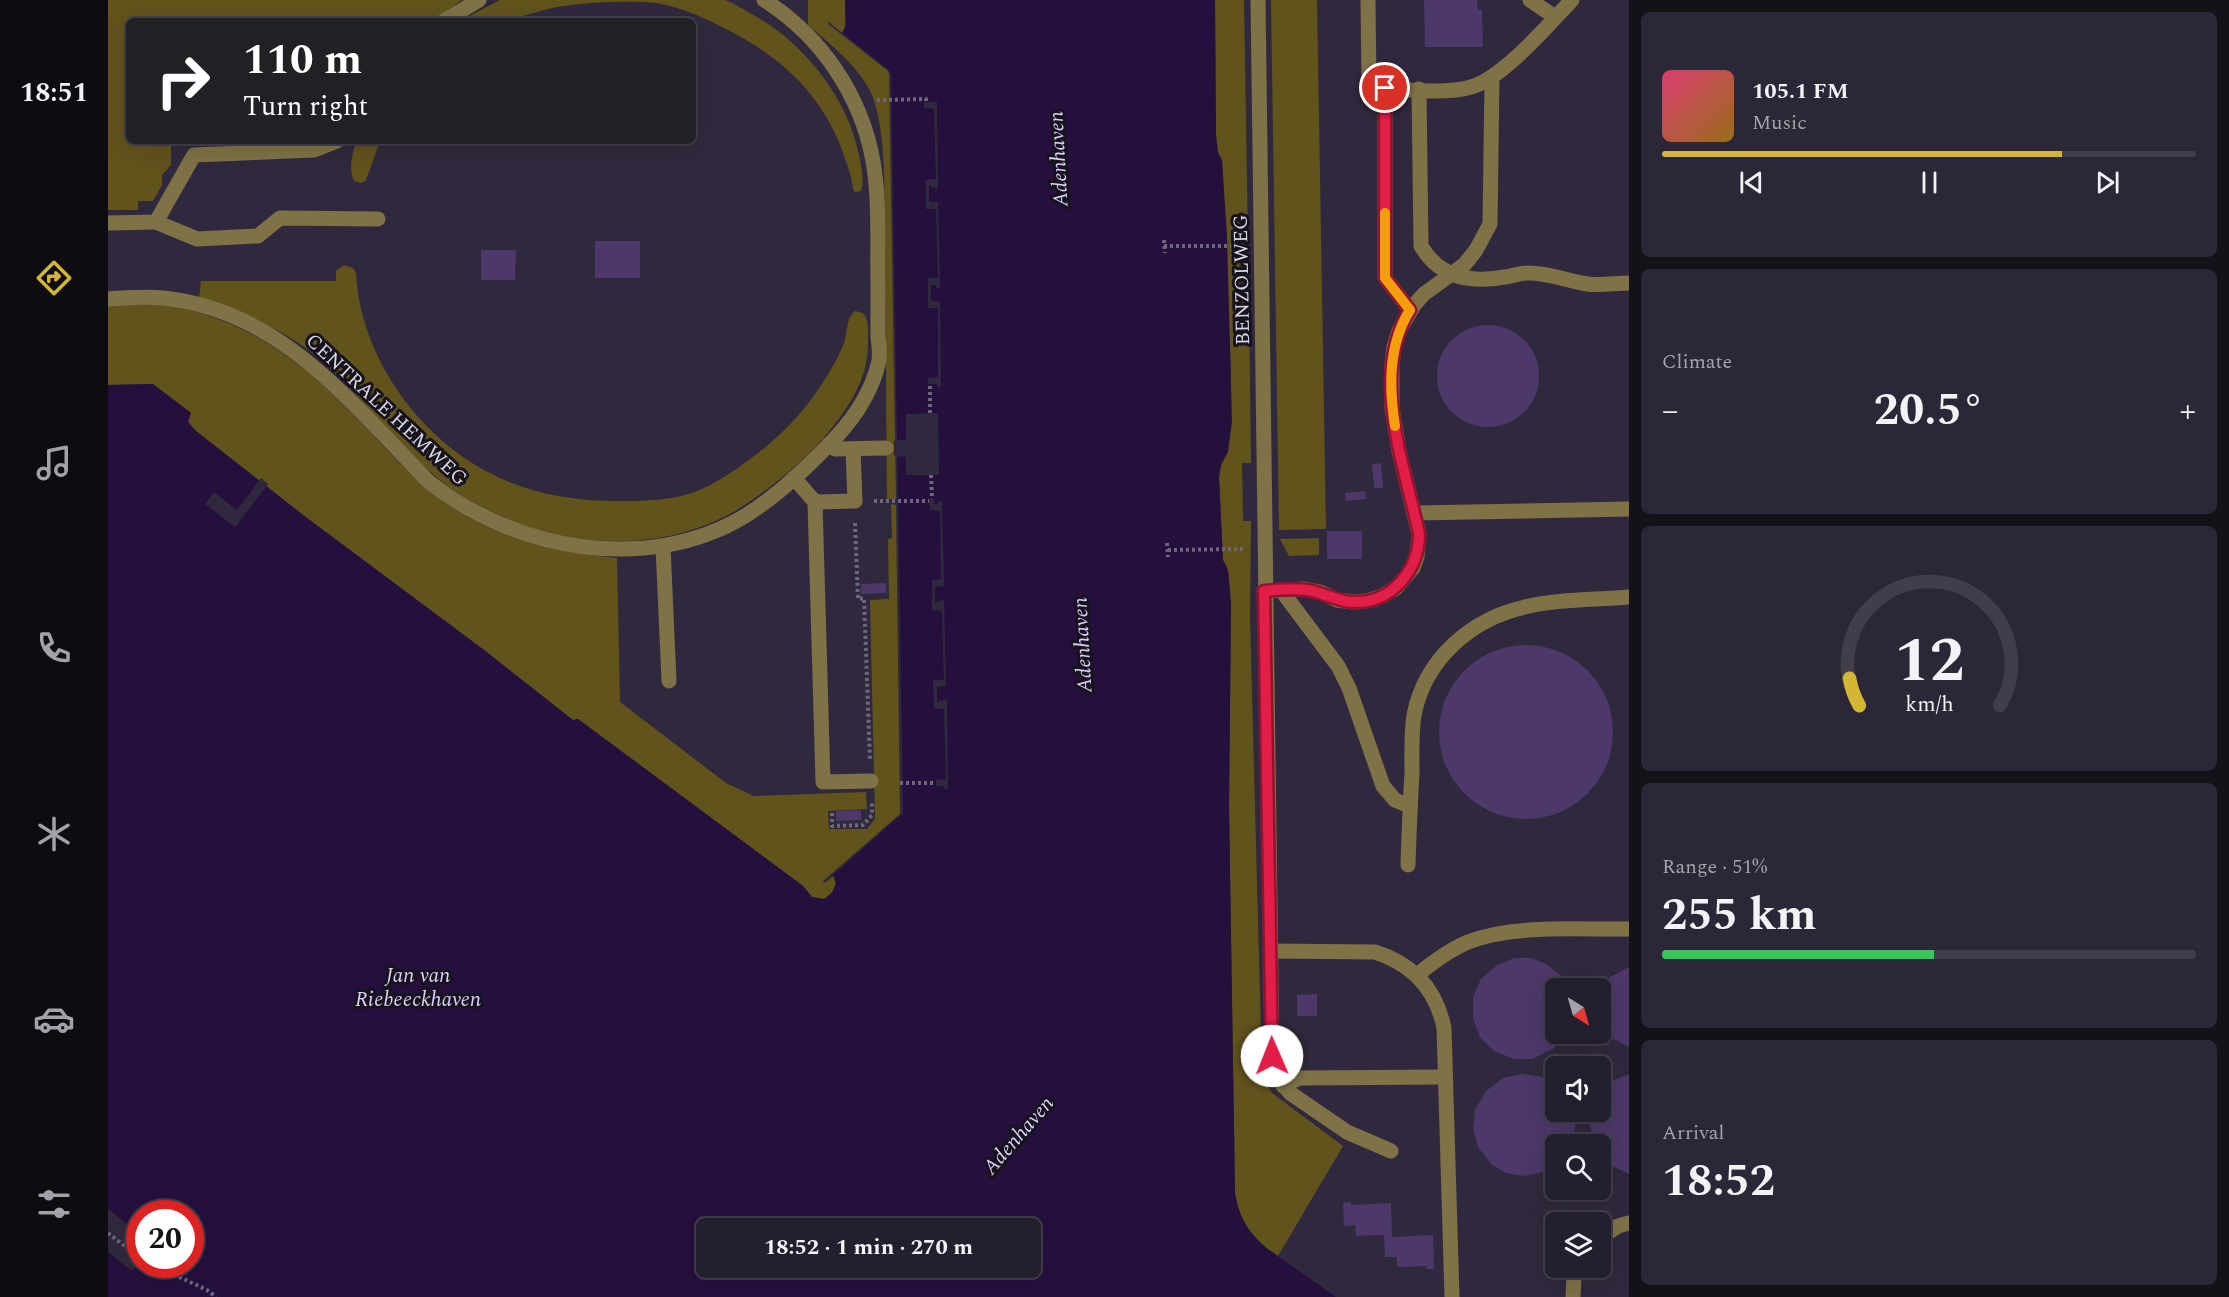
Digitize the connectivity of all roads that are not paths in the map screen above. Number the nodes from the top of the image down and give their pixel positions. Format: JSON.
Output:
{"nodes":[{"id":1,"x":479,"y":0,"type":"edge"},
{"id":2,"x":764,"y":0,"type":"edge"},
{"id":3,"x":1257,"y":0,"type":"edge"},
{"id":4,"x":1368,"y":0,"type":"edge"},
{"id":5,"x":1530,"y":0,"type":"edge"},
{"id":6,"x":1572,"y":0,"type":"edge"},
{"id":7,"x":1555,"y":17,"type":"junction"},
{"id":8,"x":449,"y":18,"type":"edge"},
{"id":9,"x":1492,"y":78,"type":"junction"},
{"id":10,"x":1385,"y":88,"type":"junction"},
{"id":11,"x":1419,"y":89,"type":"junction"},
{"id":12,"x":329,"y":144,"type":"edge"},
{"id":13,"x":378,"y":219,"type":"dead end"},
{"id":14,"x":156,"y":222,"type":"junction"},
{"id":15,"x":108,"y":223,"type":"edge"},
{"id":16,"x":1451,"y":275,"type":"junction"},
{"id":17,"x":1629,"y":283,"type":"edge"},
{"id":18,"x":108,"y":298,"type":"edge"},
{"id":19,"x":1410,"y":310,"type":"junction"},
{"id":20,"x":829,"y":444,"type":"junction"},
{"id":21,"x":853,"y":448,"type":"junction"},
{"id":22,"x":886,"y":448,"type":"dead end"},
{"id":23,"x":794,"y":478,"type":"junction"},
{"id":24,"x":815,"y":502,"type":"junction"},
{"id":25,"x":1629,"y":509,"type":"edge"},
{"id":26,"x":1415,"y":513,"type":"junction"},
{"id":27,"x":663,"y":546,"type":"junction"},
{"id":28,"x":1281,"y":590,"type":"junction"},
{"id":29,"x":1264,"y":591,"type":"junction"},
{"id":30,"x":1629,"y":597,"type":"edge"},
{"id":31,"x":669,"y":681,"type":"dead end"},
{"id":32,"x":871,"y":781,"type":"road end"},
{"id":33,"x":1410,"y":806,"type":"junction"},
{"id":34,"x":1407,"y":865,"type":"dead end"},
{"id":35,"x":1629,"y":930,"type":"edge"},
{"id":36,"x":1270,"y":951,"type":"junction"},
{"id":37,"x":1418,"y":975,"type":"junction"},
{"id":38,"x":1445,"y":1077,"type":"junction"},
{"id":39,"x":1283,"y":1086,"type":"junction"},
{"id":40,"x":1391,"y":1151,"type":"dead end"},
{"id":41,"x":1629,"y":1223,"type":"edge"},
{"id":42,"x":1611,"y":1231,"type":"edge"},
{"id":43,"x":1574,"y":1278,"type":"edge"},
{"id":44,"x":1452,"y":1297,"type":"edge"},
{"id":45,"x":1573,"y":1297,"type":"edge"}],
"edges":[{"from":1,"to":8,"type":"street"},
{"from":2,"to":20,"type":"street","name":"CENTRALE HEMWEG"},
{"from":3,"to":29,"type":"street","name":"BENZOLWEG"},
{"from":4,"to":10,"type":"street"},
{"from":5,"to":7,"type":"street"},
{"from":6,"to":7,"type":"street"},
{"from":7,"to":9,"type":"street"},
{"from":9,"to":11,"type":"street"},
{"from":9,"to":16,"type":"street"},
{"from":10,"to":11,"type":"street"},
{"from":10,"to":19,"type":"street"},
{"from":11,"to":16,"type":"street"},
{"from":12,"to":14,"type":"street"},
{"from":13,"to":14,"type":"street"},
{"from":14,"to":15,"type":"street"},
{"from":16,"to":17,"type":"street"},
{"from":16,"to":19,"type":"street"},
{"from":18,"to":27,"type":"street","name":"CENTRALE HEMWEG"},
{"from":19,"to":26,"type":"street"},
{"from":20,"to":21,"type":"street"},
{"from":20,"to":23,"type":"street","name":"CENTRALE HEMWEG"},
{"from":21,"to":22,"type":"street"},
{"from":21,"to":24,"type":"street"},
{"from":23,"to":24,"type":"street"},
{"from":23,"to":27,"type":"street","name":"CENTRALE HEMWEG"},
{"from":24,"to":32,"type":"street"},
{"from":25,"to":26,"type":"street"},
{"from":26,"to":28,"type":"street"},
{"from":27,"to":31,"type":"street"},
{"from":28,"to":29,"type":"street"},
{"from":28,"to":33,"type":"street"},
{"from":29,"to":36,"type":"street","name":"BENZOLWEG"},
{"from":30,"to":33,"type":"street"},
{"from":33,"to":34,"type":"street"},
{"from":35,"to":37,"type":"street"},
{"from":36,"to":37,"type":"street"},
{"from":36,"to":39,"type":"street","name":"BENZOLWEG"},
{"from":37,"to":38,"type":"street"},
{"from":38,"to":39,"type":"street"},
{"from":38,"to":44,"type":"street"},
{"from":39,"to":40,"type":"street"},
{"from":41,"to":42,"type":"street"},
{"from":43,"to":45,"type":"street"}]}
